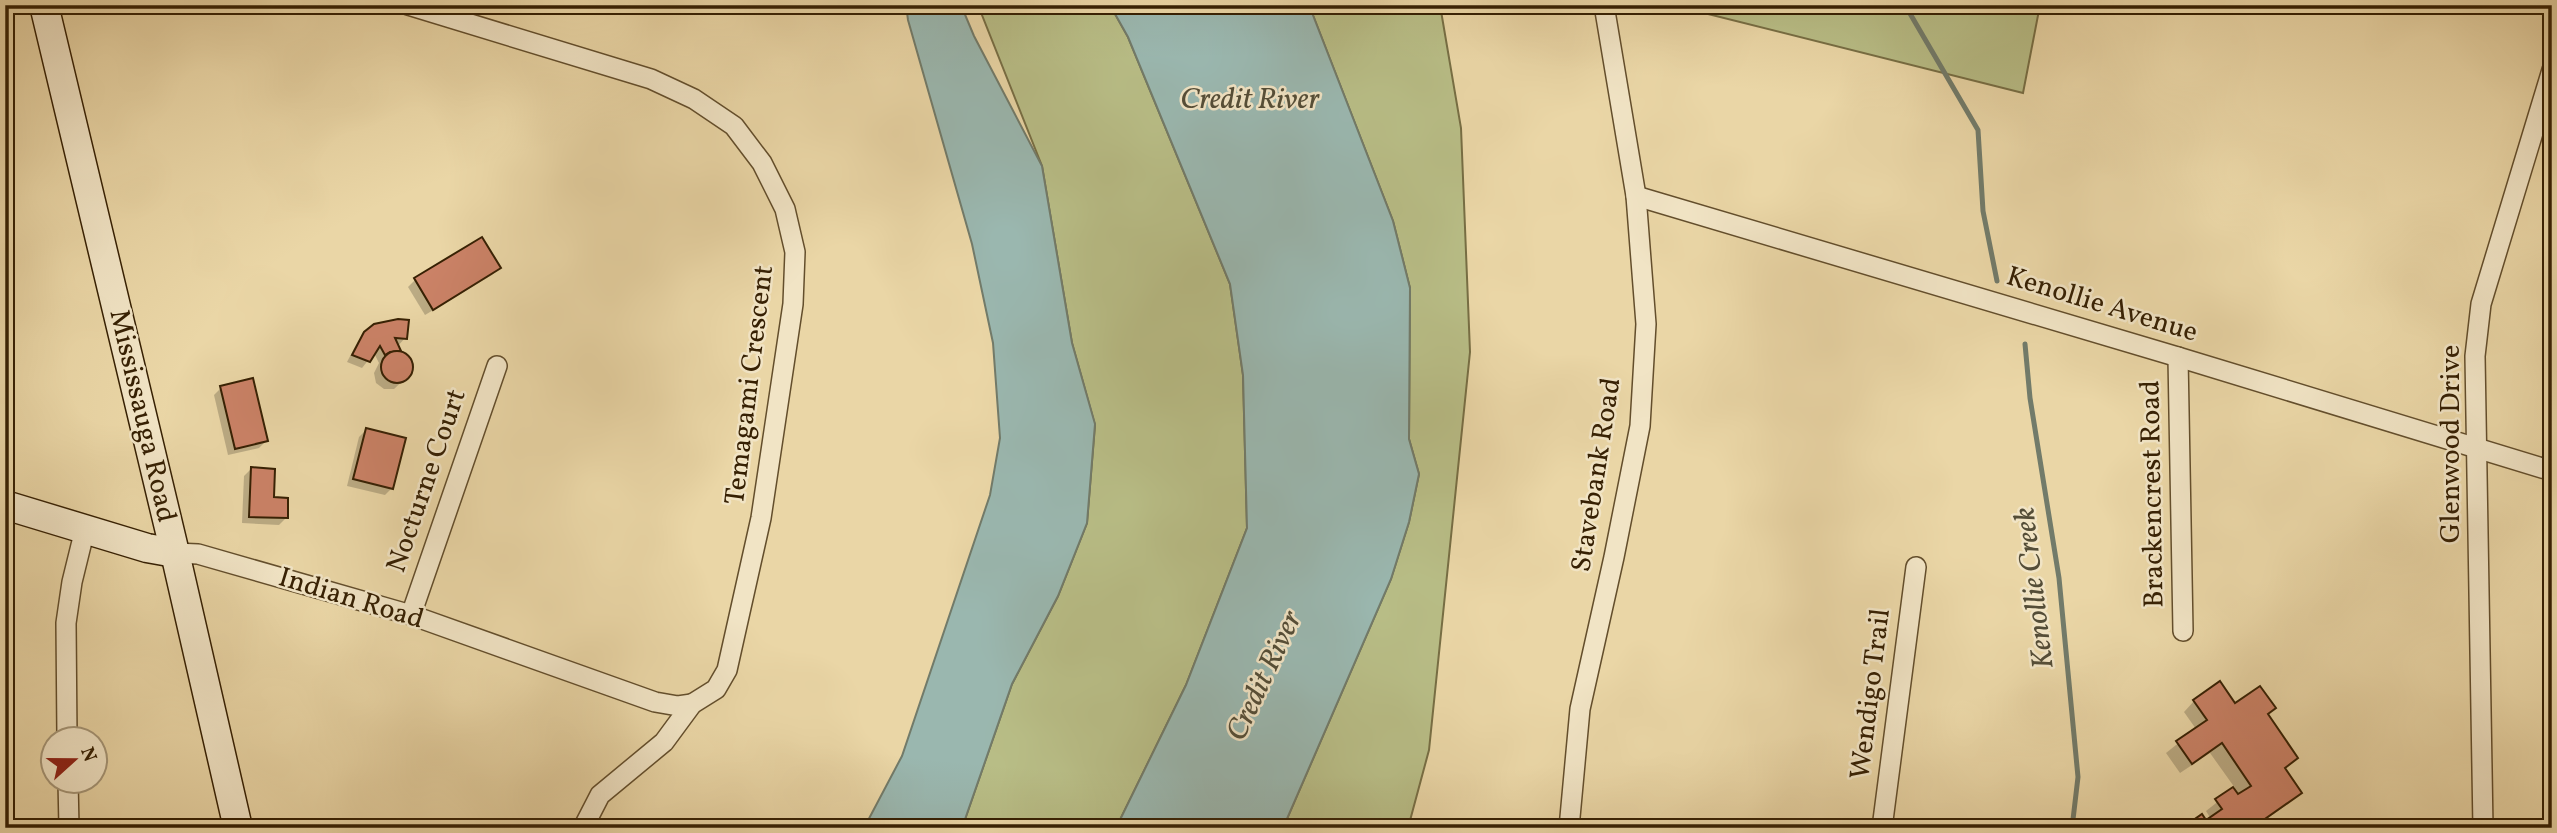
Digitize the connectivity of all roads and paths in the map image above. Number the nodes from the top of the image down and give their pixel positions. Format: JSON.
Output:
{"nodes":[{"id":1,"x":44,"y":5,"type":"edge"},
{"id":2,"x":408,"y":5,"type":"edge"},
{"id":3,"x":1604,"y":5,"type":"edge"},
{"id":4,"x":2552,"y":70,"type":"edge"},
{"id":5,"x":1636,"y":196,"type":"junction"},
{"id":6,"x":2178,"y":357,"type":"junction"},
{"id":7,"x":496,"y":366,"type":"dead end"},
{"id":8,"x":2477,"y":449,"type":"junction"},
{"id":9,"x":2552,"y":471,"type":"edge"},
{"id":10,"x":5,"y":505,"type":"edge"},
{"id":11,"x":85,"y":529,"type":"junction"},
{"id":12,"x":175,"y":552,"type":"junction"},
{"id":13,"x":1916,"y":567,"type":"dead end"},
{"id":14,"x":411,"y":615,"type":"junction"},
{"id":15,"x":2183,"y":631,"type":"dead end"},
{"id":16,"x":692,"y":704,"type":"junction"},
{"id":17,"x":68,"y":724,"type":"edge"},
{"id":18,"x":68,"y":794,"type":"edge"},
{"id":19,"x":69,"y":828,"type":"edge"},
{"id":20,"x":238,"y":828,"type":"edge"},
{"id":21,"x":583,"y":828,"type":"edge"},
{"id":22,"x":1569,"y":828,"type":"edge"},
{"id":23,"x":1882,"y":828,"type":"edge"},
{"id":24,"x":2483,"y":828,"type":"edge"}],
"edges":[{"from":1,"to":12,"type":"main road","name":"Mississauga Road"},
{"from":2,"to":16,"type":"street","name":"Temagami Crescent"},
{"from":3,"to":5,"type":"street","name":"Stavebank Road"},
{"from":4,"to":8,"type":"street","name":"Glenwood Drive"},
{"from":5,"to":6,"type":"street","name":"Kenollie Avenue"},
{"from":5,"to":22,"type":"street","name":"Stavebank Road"},
{"from":6,"to":8,"type":"street","name":"Kenollie Avenue"},
{"from":6,"to":15,"type":"street","name":"Brackencrest Road"},
{"from":7,"to":14,"type":"street","name":"Nocturne Court"},
{"from":8,"to":9,"type":"street","name":"Kenollie Avenue"},
{"from":8,"to":24,"type":"street","name":"Glenwood Drive"},
{"from":10,"to":11,"type":"main road","name":"Indian Road"},
{"from":11,"to":12,"type":"main road","name":"Indian Road"},
{"from":11,"to":17,"type":"street"},
{"from":12,"to":14,"type":"street","name":"Indian Road"},
{"from":12,"to":20,"type":"main road","name":"Mississauga Road"},
{"from":13,"to":23,"type":"street","name":"Wendigo Trail"},
{"from":14,"to":16,"type":"street","name":"Indian Road"},
{"from":16,"to":21,"type":"street","name":"Temagami Crescent"},
{"from":18,"to":19,"type":"street"}]}
